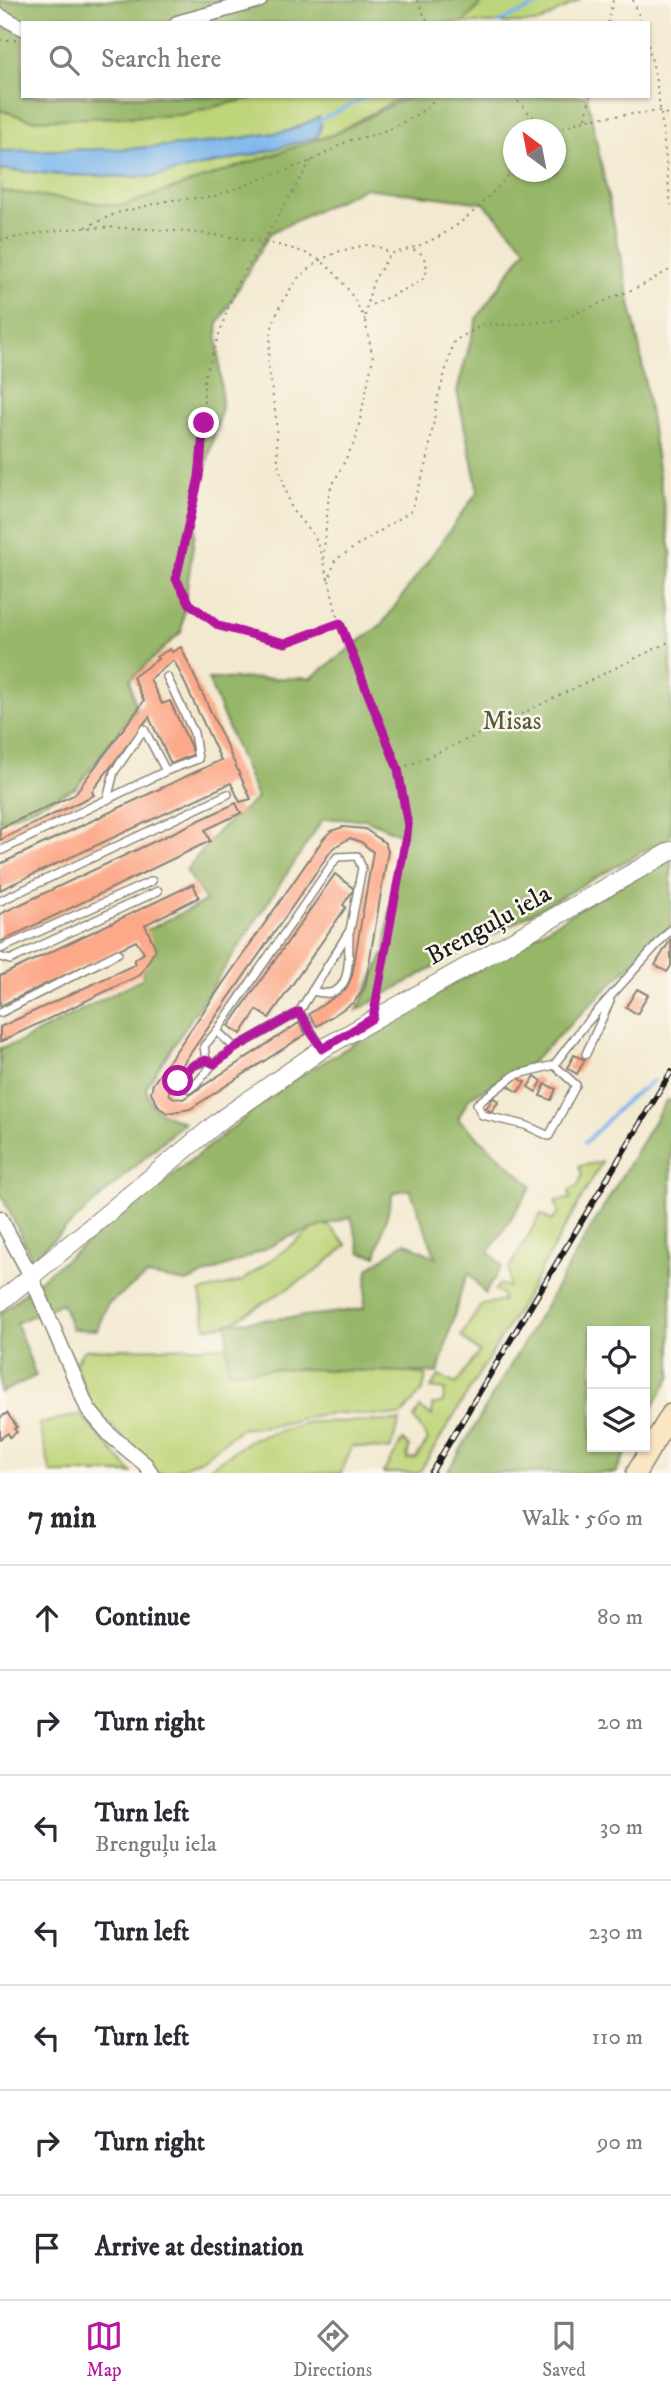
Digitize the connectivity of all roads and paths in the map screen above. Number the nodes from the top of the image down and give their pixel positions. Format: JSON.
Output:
{"nodes":[{"id":1,"x":260,"y":0,"type":"edge"},
{"id":2,"x":417,"y":0,"type":"edge"},
{"id":3,"x":614,"y":0,"type":"edge"},
{"id":4,"x":633,"y":0,"type":"edge"},
{"id":5,"x":0,"y":16,"type":"edge"},
{"id":6,"x":184,"y":21,"type":"edge"},
{"id":7,"x":427,"y":21,"type":"edge"},
{"id":8,"x":609,"y":21,"type":"edge"},
{"id":9,"x":641,"y":21,"type":"edge"},
{"id":10,"x":21,"y":27,"type":"edge"},
{"id":11,"x":0,"y":40,"type":"edge"},
{"id":12,"x":21,"y":40,"type":"edge"},
{"id":13,"x":650,"y":52,"type":"edge"},
{"id":14,"x":435,"y":98,"type":"edge"},
{"id":15,"x":515,"y":98,"type":"edge"},
{"id":16,"x":590,"y":98,"type":"edge"},
{"id":17,"x":660,"y":111,"type":"junction"},
{"id":18,"x":671,"y":116,"type":"edge"},
{"id":19,"x":535,"y":119,"type":"edge"},
{"id":20,"x":586,"y":119,"type":"junction"},
{"id":21,"x":566,"y":127,"type":"edge"},
{"id":22,"x":311,"y":160,"type":"junction"},
{"id":23,"x":503,"y":180,"type":"edge"},
{"id":24,"x":671,"y":205,"type":"edge"},
{"id":25,"x":85,"y":228,"type":"junction"},
{"id":26,"x":0,"y":240,"type":"edge"},
{"id":27,"x":262,"y":242,"type":"junction"},
{"id":28,"x":411,"y":249,"type":"junction"},
{"id":29,"x":390,"y":254,"type":"junction"},
{"id":30,"x":320,"y":260,"type":"junction"},
{"id":31,"x":671,"y":269,"type":"edge"},
{"id":32,"x":366,"y":308,"type":"junction"},
{"id":33,"x":365,"y":320,"type":"junction"},
{"id":34,"x":323,"y":561,"type":"junction"},
{"id":35,"x":329,"y":580,"type":"junction"},
{"id":36,"x":340,"y":623,"type":"junction"},
{"id":37,"x":671,"y":640,"type":"edge"},
{"id":38,"x":167,"y":677,"type":"dead end"},
{"id":39,"x":398,"y":769,"type":"junction"},
{"id":40,"x":166,"y":771,"type":"junction"},
{"id":41,"x":228,"y":794,"type":"dead end"},
{"id":42,"x":107,"y":800,"type":"junction"},
{"id":43,"x":0,"y":851,"type":"edge"},
{"id":44,"x":668,"y":856,"type":"edge"},
{"id":45,"x":152,"y":881,"type":"dead end"},
{"id":46,"x":158,"y":891,"type":"dead end"},
{"id":47,"x":0,"y":901,"type":"edge"},
{"id":48,"x":671,"y":929,"type":"edge"},
{"id":49,"x":350,"y":930,"type":"junction"},
{"id":50,"x":0,"y":949,"type":"edge"},
{"id":51,"x":118,"y":953,"type":"dead end"},
{"id":52,"x":2,"y":959,"type":"edge"},
{"id":53,"x":312,"y":992,"type":"junction"},
{"id":54,"x":613,"y":994,"type":"junction"},
{"id":55,"x":299,"y":1012,"type":"junction"},
{"id":56,"x":0,"y":1013,"type":"edge"},
{"id":57,"x":373,"y":1018,"type":"junction"},
{"id":58,"x":217,"y":1031,"type":"junction"},
{"id":59,"x":235,"y":1048,"type":"junction"},
{"id":60,"x":322,"y":1049,"type":"junction"},
{"id":61,"x":586,"y":1054,"type":"dead end"},
{"id":62,"x":554,"y":1065,"type":"junction"},
{"id":63,"x":0,"y":1218,"type":"edge"},
{"id":64,"x":31,"y":1276,"type":"junction"},
{"id":65,"x":0,"y":1302,"type":"edge"},
{"id":66,"x":671,"y":1414,"type":"edge"},
{"id":67,"x":151,"y":1473,"type":"edge"},
{"id":68,"x":636,"y":1473,"type":"edge"}],
"edges":[{"from":1,"to":6,"type":"street"},
{"from":2,"to":7,"type":"path"},
{"from":3,"to":8,"type":"path"},
{"from":4,"to":9,"type":"path"},
{"from":5,"to":10,"type":"street"},
{"from":11,"to":12,"type":"path"},
{"from":13,"to":17,"type":"path"},
{"from":14,"to":22,"type":"path"},
{"from":15,"to":19,"type":"path"},
{"from":16,"to":20,"type":"path"},
{"from":17,"to":18,"type":"path"},
{"from":17,"to":20,"type":"path"},
{"from":17,"to":24,"type":"path"},
{"from":20,"to":21,"type":"path"},
{"from":22,"to":25,"type":"path"},
{"from":22,"to":27,"type":"path"},
{"from":23,"to":28,"type":"path"},
{"from":25,"to":26,"type":"path"},
{"from":25,"to":27,"type":"path"},
{"from":27,"to":30,"type":"path"},
{"from":27,"to":36,"type":"path"},
{"from":28,"to":29,"type":"path"},
{"from":28,"to":32,"type":"path"},
{"from":29,"to":30,"type":"path"},
{"from":29,"to":32,"type":"path"},
{"from":30,"to":33,"type":"path"},
{"from":30,"to":34,"type":"path"},
{"from":31,"to":35,"type":"path"},
{"from":32,"to":33,"type":"path"},
{"from":33,"to":34,"type":"path"},
{"from":34,"to":35,"type":"path"},
{"from":35,"to":36,"type":"path"},
{"from":36,"to":39,"type":"path"},
{"from":37,"to":39,"type":"path"},
{"from":38,"to":40,"type":"lane"},
{"from":39,"to":57,"type":"path"},
{"from":40,"to":42,"type":"lane"},
{"from":40,"to":42,"type":"lane"},
{"from":41,"to":47,"type":"lane"},
{"from":42,"to":43,"type":"lane"},
{"from":44,"to":57,"type":"street","name":"Brenguļu iela"},
{"from":45,"to":50,"type":"lane"},
{"from":46,"to":52,"type":"lane"},
{"from":48,"to":54,"type":"lane"},
{"from":49,"to":53,"type":"lane"},
{"from":49,"to":53,"type":"lane"},
{"from":49,"to":58,"type":"lane"},
{"from":51,"to":56,"type":"lane"},
{"from":53,"to":55,"type":"lane"},
{"from":54,"to":61,"type":"lane"},
{"from":54,"to":62,"type":"lane"},
{"from":55,"to":59,"type":"lane"},
{"from":55,"to":60,"type":"lane"},
{"from":57,"to":60,"type":"street","name":"Brenguļu iela"},
{"from":58,"to":59,"type":"lane"},
{"from":58,"to":59,"type":"lane"},
{"from":60,"to":64,"type":"street","name":"Brenguļu iela"},
{"from":62,"to":62,"type":"lane"},
{"from":63,"to":64,"type":"street"},
{"from":64,"to":65,"type":"street","name":"Brenguļu iela"},
{"from":64,"to":67,"type":"street"},
{"from":66,"to":68,"type":"main road"}]}
